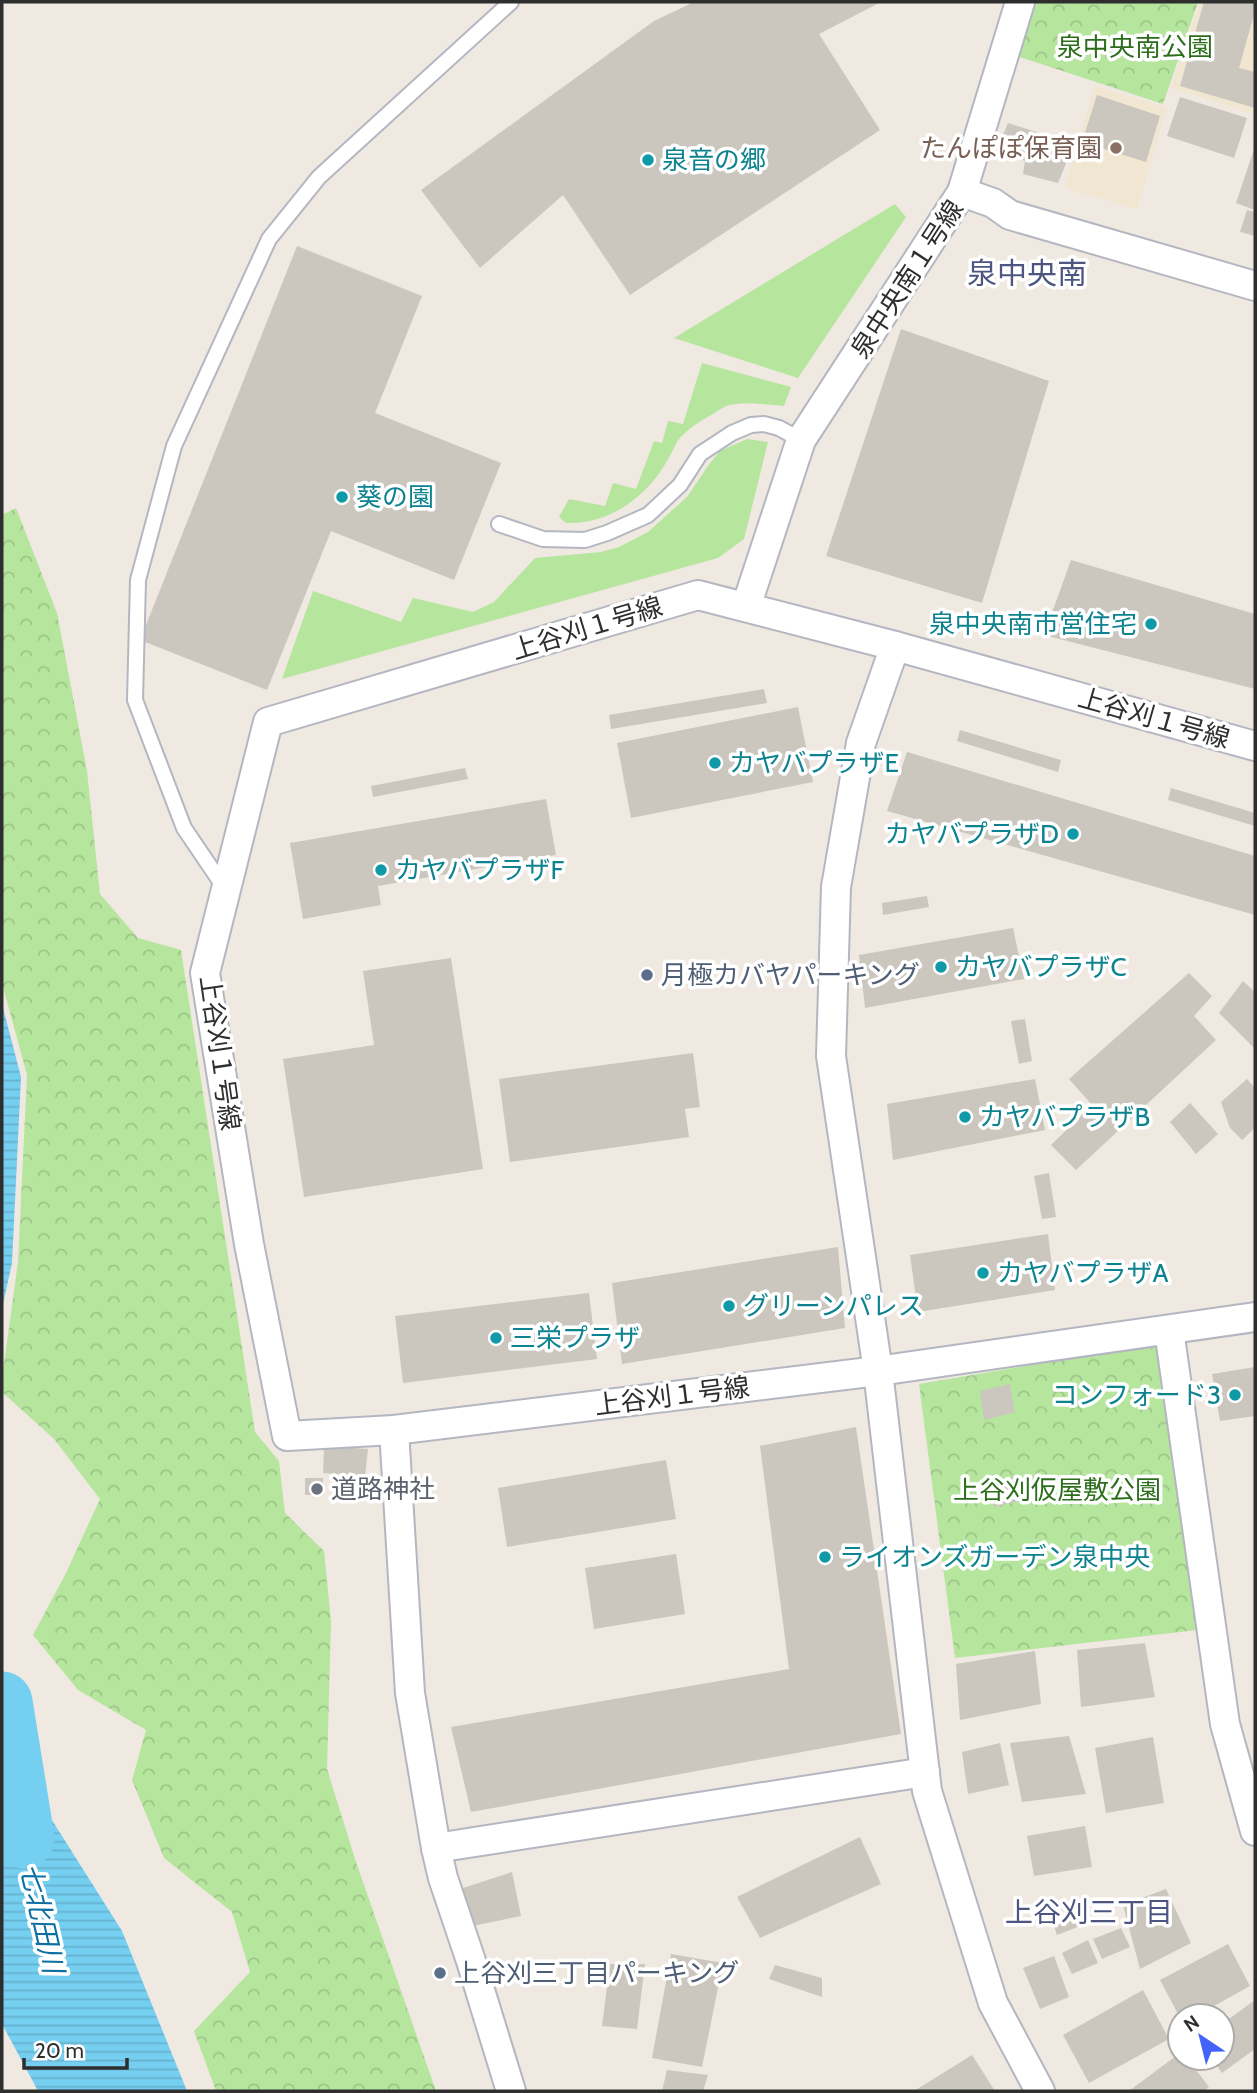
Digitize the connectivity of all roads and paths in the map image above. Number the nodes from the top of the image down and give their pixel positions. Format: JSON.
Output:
{"nodes":[{"id":1,"x":511,"y":2,"type":"edge"},
{"id":2,"x":1020,"y":2,"type":"edge"},
{"id":3,"x":962,"y":192,"type":"junction"},
{"id":4,"x":1255,"y":286,"type":"edge"},
{"id":5,"x":801,"y":440,"type":"junction"},
{"id":6,"x":499,"y":524,"type":"dead end"},
{"id":7,"x":746,"y":607,"type":"junction"},
{"id":8,"x":895,"y":646,"type":"junction"},
{"id":9,"x":1255,"y":746,"type":"edge"},
{"id":10,"x":226,"y":890,"type":"junction"},
{"id":11,"x":1255,"y":1317,"type":"edge"},
{"id":12,"x":1169,"y":1330,"type":"junction"},
{"id":13,"x":878,"y":1371,"type":"junction"},
{"id":14,"x":394,"y":1430,"type":"junction"},
{"id":15,"x":1243,"y":1744,"type":"edge"},
{"id":16,"x":925,"y":1772,"type":"junction"},
{"id":17,"x":1255,"y":1831,"type":"edge"},
{"id":18,"x":436,"y":1848,"type":"junction"},
{"id":19,"x":511,"y":2091,"type":"edge"},
{"id":20,"x":1040,"y":2091,"type":"edge"}],
"edges":[{"from":1,"to":10,"type":"lane"},
{"from":2,"to":3,"type":"street"},
{"from":3,"to":4,"type":"street","name":"泉中央南１号線"},
{"from":3,"to":5,"type":"street","name":"泉中央南１号線"},
{"from":5,"to":6,"type":"lane"},
{"from":5,"to":7,"type":"street","name":"泉中央南１号線"},
{"from":7,"to":8,"type":"street","name":"上谷刈１号線"},
{"from":7,"to":10,"type":"street","name":"上谷刈１号線"},
{"from":8,"to":9,"type":"street","name":"上谷刈１号線"},
{"from":8,"to":13,"type":"street"},
{"from":10,"to":14,"type":"street","name":"上谷刈１号線"},
{"from":11,"to":12,"type":"street","name":"上谷刈１号線"},
{"from":12,"to":13,"type":"street","name":"上谷刈１号線"},
{"from":12,"to":15,"type":"street"},
{"from":13,"to":14,"type":"street","name":"上谷刈１号線"},
{"from":13,"to":16,"type":"street"},
{"from":14,"to":18,"type":"street"},
{"from":15,"to":17,"type":"street"},
{"from":16,"to":18,"type":"street"},
{"from":16,"to":20,"type":"street"},
{"from":18,"to":19,"type":"street"}]}
